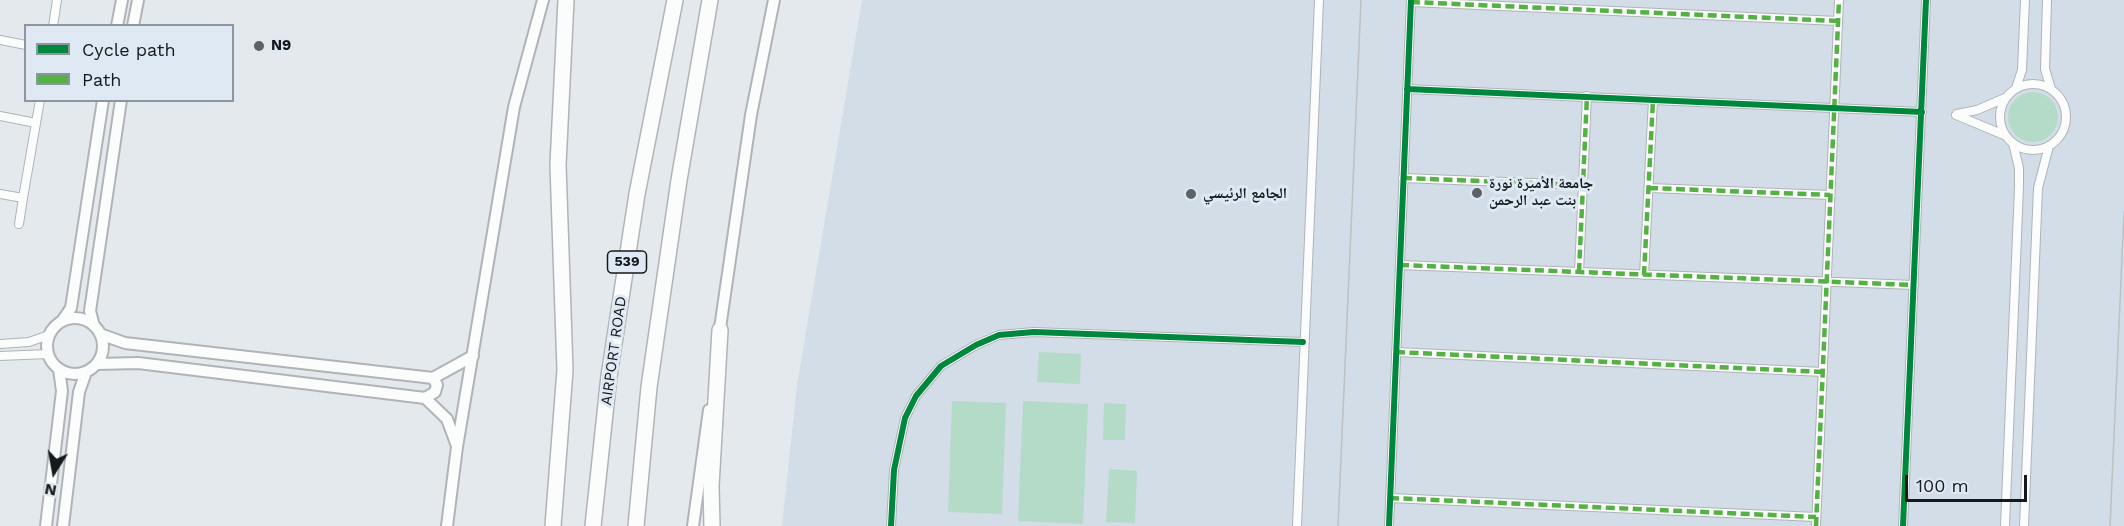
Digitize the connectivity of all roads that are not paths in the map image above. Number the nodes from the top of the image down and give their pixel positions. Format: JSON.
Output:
{"nodes":[{"id":1,"x":57,"y":0,"type":"edge"},
{"id":2,"x":122,"y":0,"type":"edge"},
{"id":3,"x":138,"y":0,"type":"edge"},
{"id":4,"x":543,"y":0,"type":"edge"},
{"id":5,"x":566,"y":0,"type":"edge"},
{"id":6,"x":675,"y":0,"type":"edge"},
{"id":7,"x":710,"y":0,"type":"edge"},
{"id":8,"x":774,"y":0,"type":"edge"},
{"id":9,"x":1319,"y":0,"type":"edge"},
{"id":10,"x":1839,"y":0,"type":"edge"},
{"id":11,"x":1926,"y":0,"type":"edge"},
{"id":12,"x":2025,"y":0,"type":"edge"},
{"id":13,"x":2048,"y":0,"type":"edge"},
{"id":14,"x":1411,"y":1,"type":"edge"},
{"id":15,"x":1838,"y":21,"type":"junction"},
{"id":16,"x":53,"y":24,"type":"edge"},
{"id":17,"x":117,"y":24,"type":"edge"},
{"id":18,"x":133,"y":24,"type":"edge"},
{"id":19,"x":0,"y":40,"type":"edge"},
{"id":20,"x":24,"y":45,"type":"edge"},
{"id":21,"x":1407,"y":88,"type":"junction"},
{"id":22,"x":2016,"y":88,"type":"junction"},
{"id":23,"x":2051,"y":89,"type":"junction"},
{"id":24,"x":1587,"y":96,"type":"junction"},
{"id":25,"x":2005,"y":98,"type":"junction"},
{"id":26,"x":1653,"y":100,"type":"junction"},
{"id":27,"x":40,"y":102,"type":"edge"},
{"id":28,"x":103,"y":102,"type":"edge"},
{"id":29,"x":121,"y":102,"type":"edge"},
{"id":30,"x":1834,"y":109,"type":"junction"},
{"id":31,"x":1922,"y":112,"type":"junction"},
{"id":32,"x":0,"y":116,"type":"edge"},
{"id":33,"x":36,"y":123,"type":"junction"},
{"id":34,"x":2005,"y":135,"type":"junction"},
{"id":35,"x":2013,"y":143,"type":"junction"},
{"id":36,"x":2049,"y":146,"type":"junction"},
{"id":37,"x":1404,"y":178,"type":"junction"},
{"id":38,"x":1583,"y":185,"type":"junction"},
{"id":39,"x":1649,"y":188,"type":"junction"},
{"id":40,"x":0,"y":194,"type":"edge"},
{"id":41,"x":1830,"y":195,"type":"junction"},
{"id":42,"x":23,"y":198,"type":"junction"},
{"id":43,"x":19,"y":224,"type":"dead end"},
{"id":44,"x":1400,"y":265,"type":"junction"},
{"id":45,"x":1579,"y":272,"type":"junction"},
{"id":46,"x":1644,"y":275,"type":"junction"},
{"id":47,"x":1827,"y":283,"type":"junction"},
{"id":48,"x":1914,"y":285,"type":"junction"},
{"id":49,"x":62,"y":321,"type":"junction"},
{"id":50,"x":97,"y":330,"type":"junction"},
{"id":51,"x":720,"y":330,"type":"junction"},
{"id":52,"x":49,"y":335,"type":"junction"},
{"id":53,"x":1304,"y":342,"type":"junction"},
{"id":54,"x":0,"y":344,"type":"edge"},
{"id":55,"x":1396,"y":352,"type":"junction"},
{"id":56,"x":48,"y":354,"type":"junction"},
{"id":57,"x":0,"y":356,"type":"edge"},
{"id":58,"x":473,"y":356,"type":"junction"},
{"id":59,"x":97,"y":364,"type":"junction"},
{"id":60,"x":59,"y":369,"type":"junction"},
{"id":61,"x":86,"y":372,"type":"junction"},
{"id":62,"x":1822,"y":372,"type":"junction"},
{"id":63,"x":434,"y":378,"type":"junction"},
{"id":64,"x":425,"y":398,"type":"junction"},
{"id":65,"x":457,"y":447,"type":"junction"},
{"id":66,"x":1390,"y":498,"type":"junction"},
{"id":67,"x":1816,"y":517,"type":"junction"},
{"id":68,"x":46,"y":526,"type":"edge"},
{"id":69,"x":63,"y":526,"type":"edge"},
{"id":70,"x":447,"y":526,"type":"edge"},
{"id":71,"x":553,"y":526,"type":"edge"},
{"id":72,"x":593,"y":526,"type":"edge"},
{"id":73,"x":636,"y":526,"type":"edge"},
{"id":74,"x":693,"y":526,"type":"edge"},
{"id":75,"x":712,"y":526,"type":"edge"},
{"id":76,"x":891,"y":526,"type":"edge"},
{"id":77,"x":1297,"y":526,"type":"edge"},
{"id":78,"x":1389,"y":526,"type":"edge"},
{"id":79,"x":1816,"y":526,"type":"edge"},
{"id":80,"x":1903,"y":526,"type":"edge"},
{"id":81,"x":2006,"y":526,"type":"edge"},
{"id":82,"x":2024,"y":526,"type":"edge"}],
"edges":[{"from":1,"to":16,"type":"street"},
{"from":2,"to":17,"type":"street"},
{"from":3,"to":18,"type":"street"},
{"from":4,"to":58,"type":"street"},
{"from":5,"to":71,"type":"highway"},
{"from":6,"to":72,"type":"highway","name":"AIRPORT ROAD","number":"539"},
{"from":7,"to":73,"type":"highway","number":"539"},
{"from":8,"to":51,"type":"street"},
{"from":9,"to":53,"type":"street"},
{"from":10,"to":15,"type":"street"},
{"from":11,"to":31,"type":"street"},
{"from":12,"to":22,"type":"street"},
{"from":13,"to":23,"type":"street"},
{"from":14,"to":15,"type":"street"},
{"from":14,"to":21,"type":"street"},
{"from":15,"to":30,"type":"street"},
{"from":19,"to":20,"type":"street"},
{"from":21,"to":24,"type":"street"},
{"from":21,"to":37,"type":"street"},
{"from":22,"to":23,"type":"street"},
{"from":22,"to":25,"type":"street"},
{"from":23,"to":36,"type":"street"},
{"from":24,"to":26,"type":"street"},
{"from":24,"to":38,"type":"street"},
{"from":25,"to":34,"type":"street"},
{"from":25,"to":34,"type":"street"},
{"from":26,"to":30,"type":"street"},
{"from":26,"to":39,"type":"street"},
{"from":27,"to":33,"type":"street"},
{"from":28,"to":49,"type":"street"},
{"from":29,"to":50,"type":"street"},
{"from":30,"to":31,"type":"street"},
{"from":30,"to":41,"type":"street"},
{"from":31,"to":48,"type":"street"},
{"from":32,"to":33,"type":"street"},
{"from":33,"to":42,"type":"street"},
{"from":34,"to":35,"type":"street"},
{"from":35,"to":36,"type":"street"},
{"from":35,"to":81,"type":"street"},
{"from":36,"to":82,"type":"street"},
{"from":37,"to":38,"type":"street"},
{"from":37,"to":44,"type":"street"},
{"from":38,"to":45,"type":"street"},
{"from":39,"to":41,"type":"street"},
{"from":39,"to":46,"type":"street"},
{"from":40,"to":42,"type":"street"},
{"from":41,"to":47,"type":"street"},
{"from":42,"to":43,"type":"street"},
{"from":44,"to":45,"type":"street"},
{"from":44,"to":55,"type":"street"},
{"from":45,"to":46,"type":"street"},
{"from":46,"to":47,"type":"street"},
{"from":47,"to":48,"type":"street"},
{"from":47,"to":62,"type":"street"},
{"from":48,"to":80,"type":"street"},
{"from":49,"to":50,"type":"street"},
{"from":49,"to":52,"type":"street"},
{"from":50,"to":59,"type":"street"},
{"from":50,"to":63,"type":"street"},
{"from":51,"to":74,"type":"street"},
{"from":51,"to":75,"type":"highway"},
{"from":52,"to":54,"type":"street"},
{"from":52,"to":56,"type":"street"},
{"from":53,"to":76,"type":"street"},
{"from":53,"to":77,"type":"street"},
{"from":55,"to":62,"type":"street"},
{"from":55,"to":66,"type":"street"},
{"from":56,"to":57,"type":"street"},
{"from":56,"to":60,"type":"street"},
{"from":58,"to":63,"type":"street"},
{"from":58,"to":65,"type":"street"},
{"from":59,"to":61,"type":"street"},
{"from":59,"to":64,"type":"street"},
{"from":60,"to":61,"type":"street"},
{"from":60,"to":68,"type":"street"},
{"from":61,"to":69,"type":"street"},
{"from":62,"to":67,"type":"street"},
{"from":63,"to":64,"type":"street"},
{"from":64,"to":65,"type":"street"},
{"from":65,"to":70,"type":"street"},
{"from":66,"to":67,"type":"street"},
{"from":66,"to":78,"type":"street"},
{"from":67,"to":79,"type":"street"}]}
